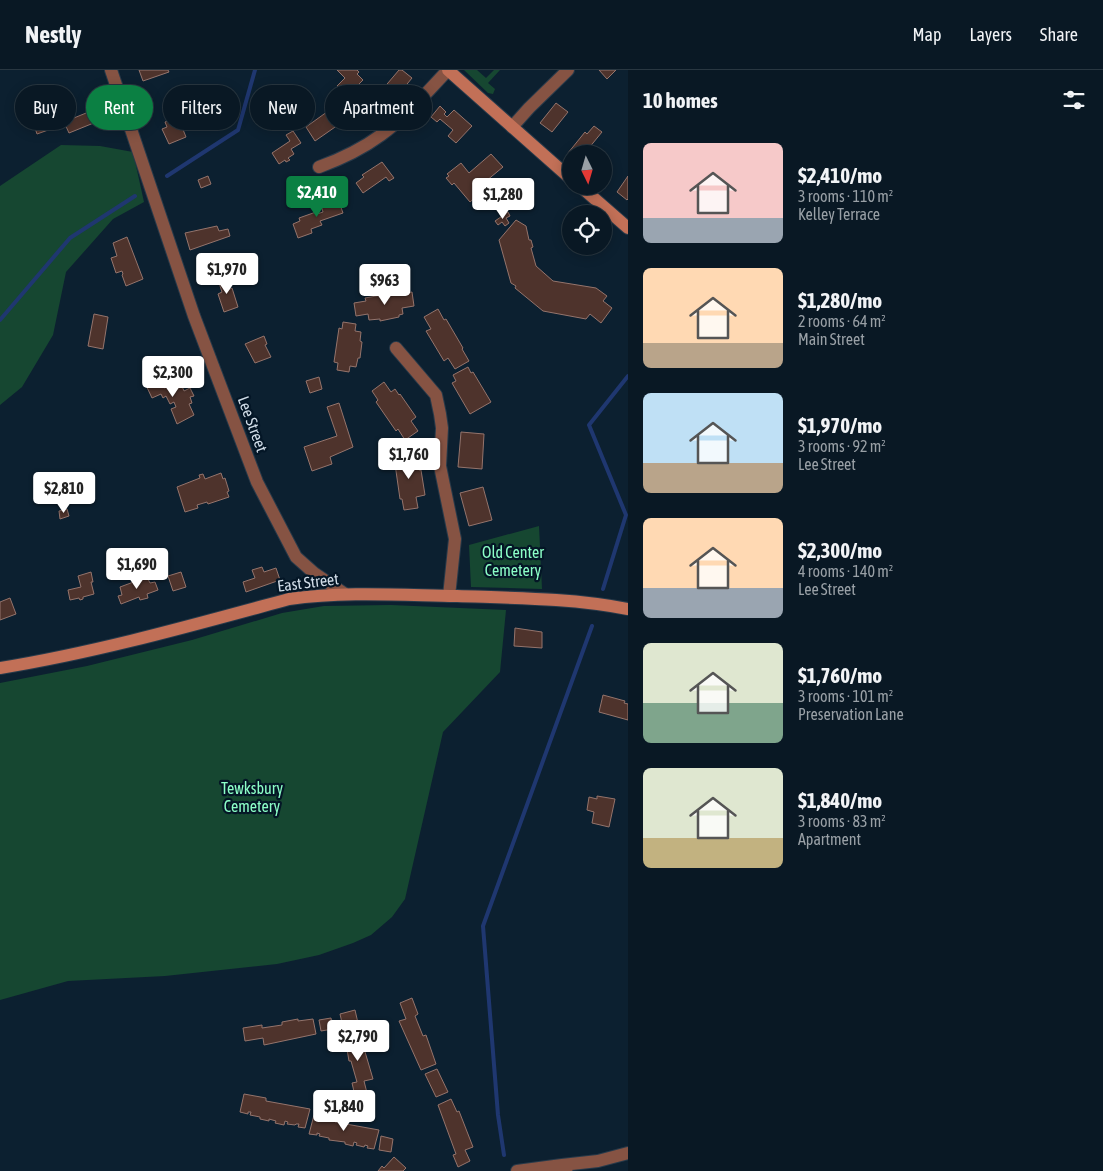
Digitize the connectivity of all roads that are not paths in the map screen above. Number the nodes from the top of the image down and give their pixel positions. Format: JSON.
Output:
{"nodes":[{"id":1,"x":111,"y":70,"type":"edge"},
{"id":2,"x":448,"y":70,"type":"edge"},
{"id":3,"x":568,"y":70,"type":"edge"},
{"id":4,"x":512,"y":127,"type":"junction"},
{"id":5,"x":319,"y":167,"type":"dead end"},
{"id":6,"x":562,"y":171,"type":"edge"},
{"id":7,"x":590,"y":195,"type":"edge"},
{"id":8,"x":628,"y":228,"type":"edge"},
{"id":9,"x":396,"y":348,"type":"dead end"},
{"id":10,"x":345,"y":594,"type":"junction"},
{"id":11,"x":449,"y":596,"type":"junction"},
{"id":12,"x":628,"y":609,"type":"edge"},
{"id":13,"x":0,"y":668,"type":"edge"},
{"id":14,"x":628,"y":1153,"type":"edge"},
{"id":15,"x":567,"y":1168,"type":"edge"},
{"id":16,"x":517,"y":1171,"type":"edge"}],
"edges":[{"from":1,"to":10,"type":"street","name":"Lee Street"},
{"from":2,"to":4,"type":"main road"},
{"from":2,"to":5,"type":"street"},
{"from":3,"to":4,"type":"street"},
{"from":4,"to":6,"type":"main road"},
{"from":7,"to":8,"type":"main road"},
{"from":9,"to":11,"type":"street"},
{"from":10,"to":11,"type":"main road","name":"East Street"},
{"from":10,"to":13,"type":"main road","name":"East Street"},
{"from":11,"to":12,"type":"main road","name":"East Street"},
{"from":14,"to":15,"type":"street"},
{"from":15,"to":16,"type":"street"}]}
